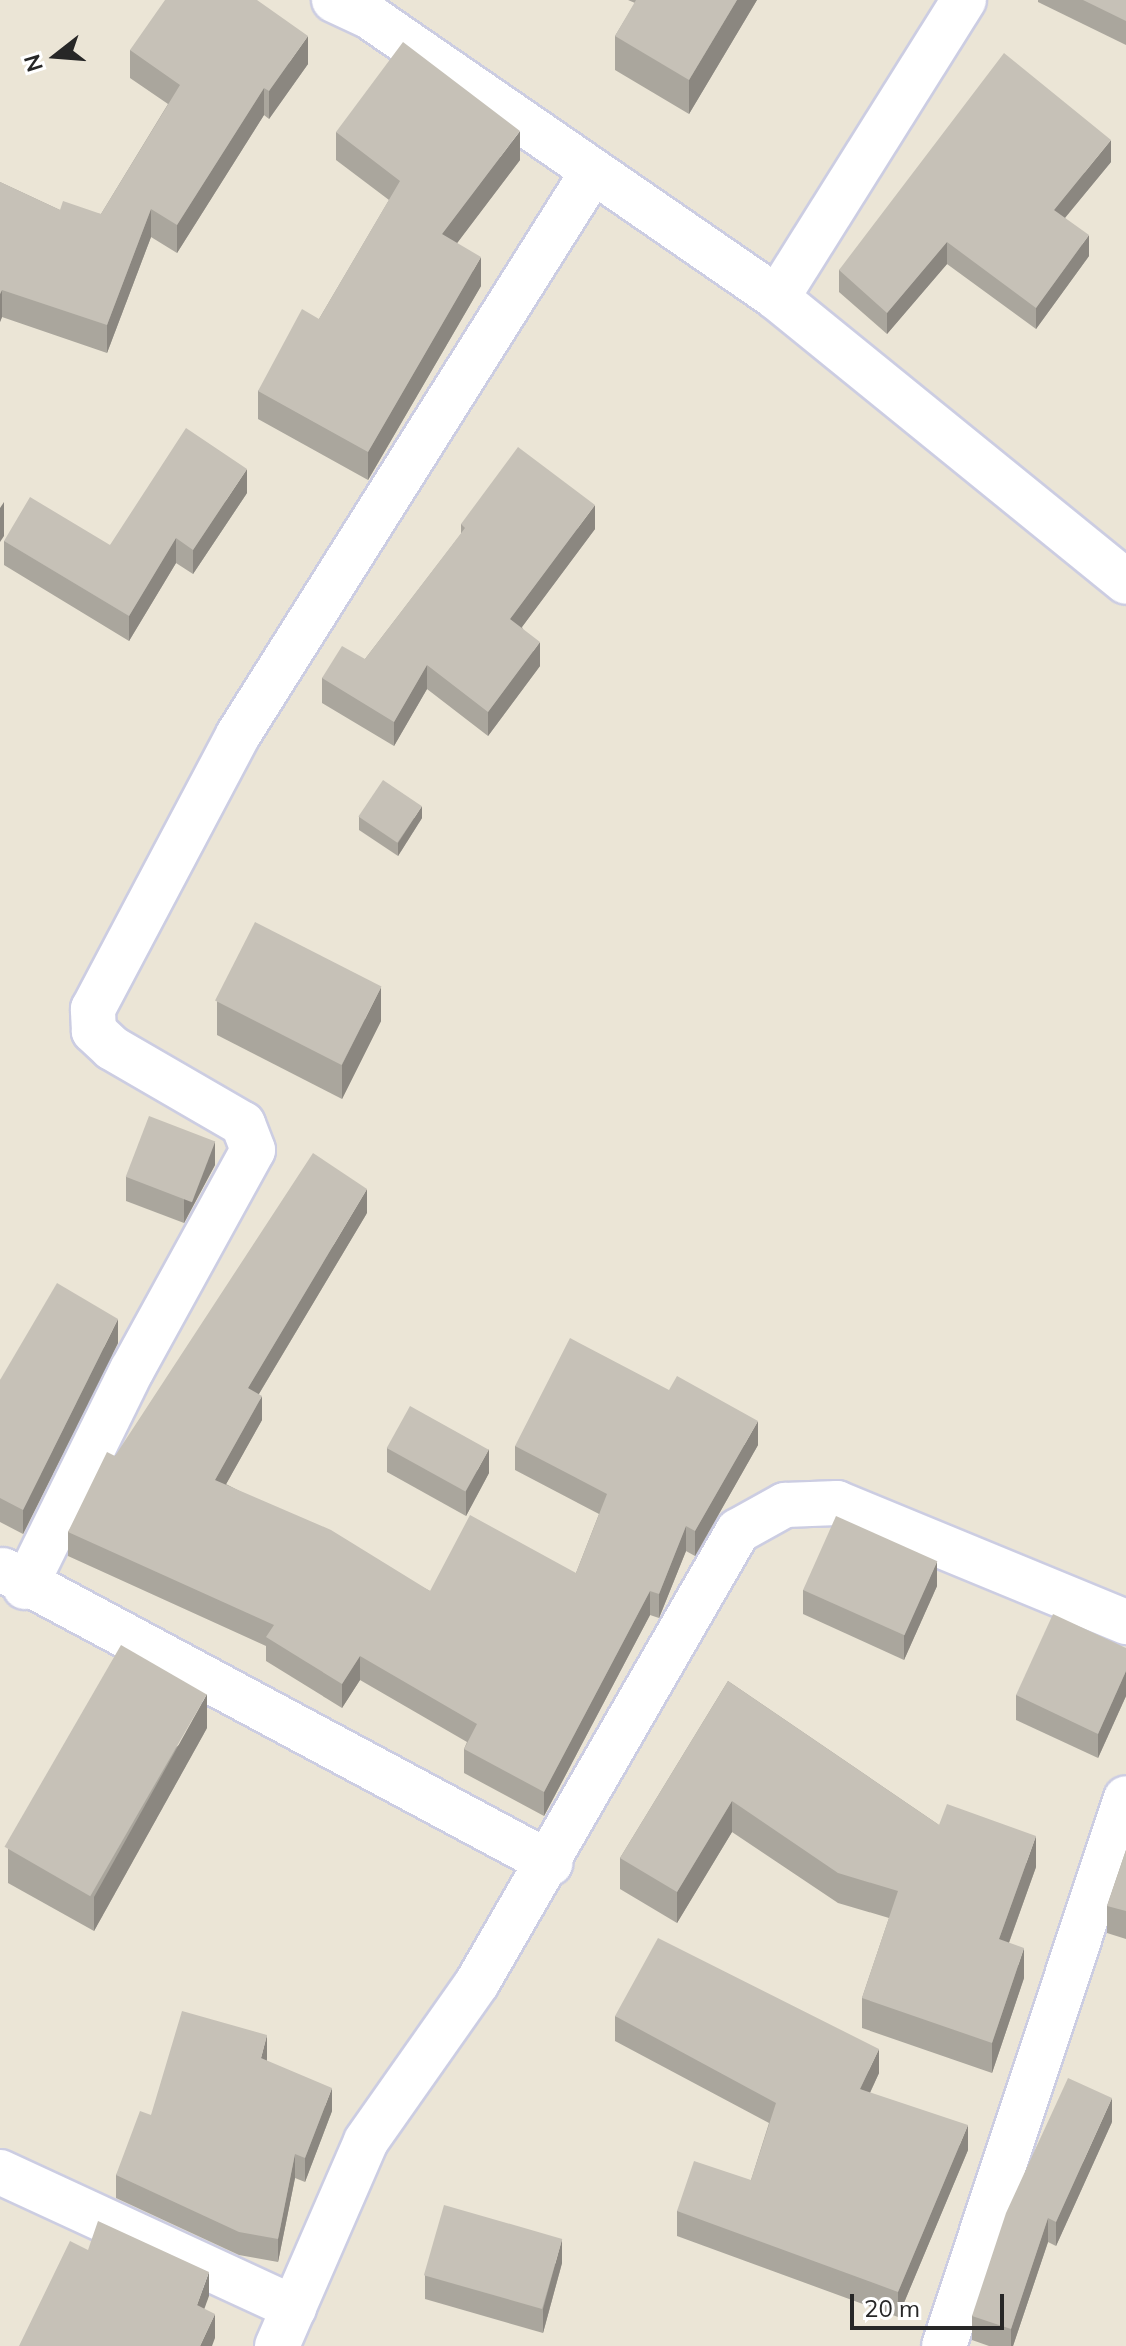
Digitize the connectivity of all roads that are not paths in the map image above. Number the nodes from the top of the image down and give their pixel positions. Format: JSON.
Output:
{"nodes":[{"id":1,"x":334,"y":0,"type":"edge"},
{"id":2,"x":964,"y":0,"type":"edge"},
{"id":3,"x":593,"y":171,"type":"junction"},
{"id":4,"x":777,"y":298,"type":"junction"},
{"id":5,"x":1126,"y":582,"type":"edge"},
{"id":6,"x":12,"y":1577,"type":"edge"},
{"id":7,"x":1126,"y":1622,"type":"edge"},
{"id":8,"x":1126,"y":1798,"type":"edge"},
{"id":9,"x":550,"y":1863,"type":"junction"},
{"id":10,"x":0,"y":2172,"type":"edge"},
{"id":11,"x":285,"y":2327,"type":"edge"},
{"id":12,"x":944,"y":2346,"type":"edge"}],
"edges":[{"from":1,"to":3,"type":"street"},
{"from":2,"to":4,"type":"street"},
{"from":3,"to":4,"type":"street"},
{"from":3,"to":6,"type":"street"},
{"from":4,"to":5,"type":"street"},
{"from":6,"to":9,"type":"street"},
{"from":7,"to":9,"type":"street"},
{"from":8,"to":12,"type":"street"},
{"from":9,"to":11,"type":"street"},
{"from":10,"to":11,"type":"street"}]}
